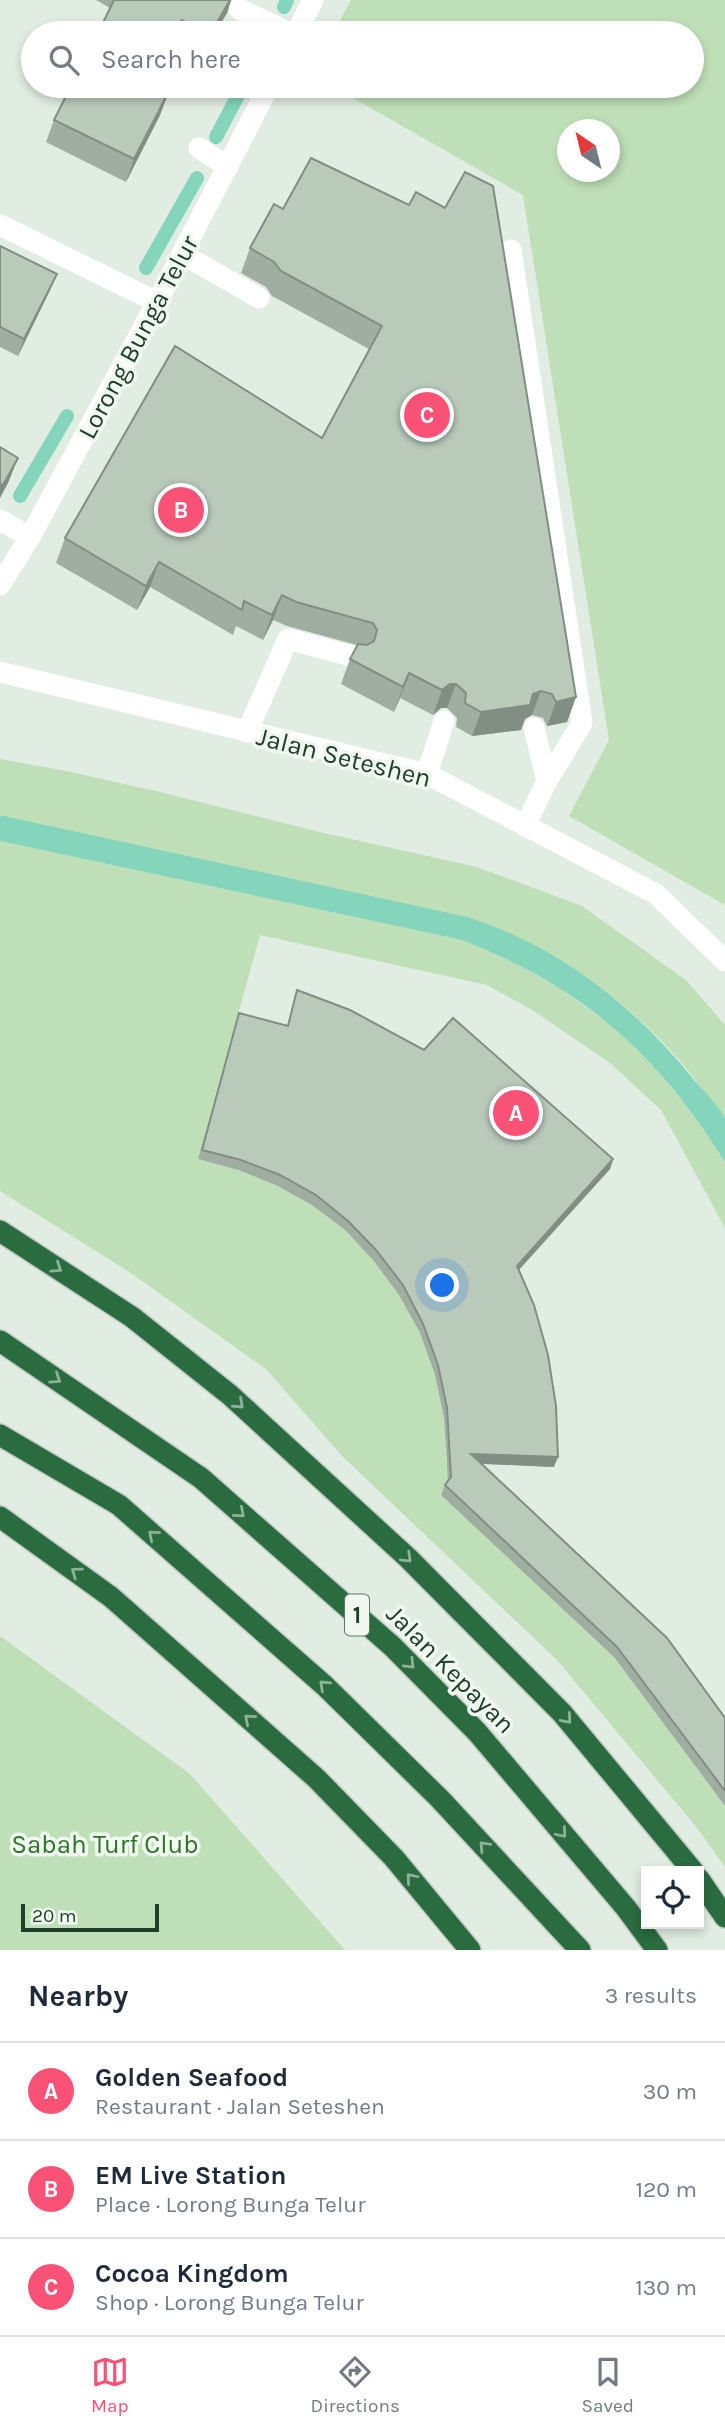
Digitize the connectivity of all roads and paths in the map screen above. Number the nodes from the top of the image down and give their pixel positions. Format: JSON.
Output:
{"nodes":[{"id":1,"x":313,"y":0,"type":"edge"},
{"id":2,"x":239,"y":9,"type":"dead end"},
{"id":3,"x":264,"y":21,"type":"edge"},
{"id":4,"x":302,"y":21,"type":"edge"},
{"id":5,"x":263,"y":98,"type":"edge"},
{"id":6,"x":199,"y":148,"type":"dead end"},
{"id":7,"x":228,"y":167,"type":"junction"},
{"id":8,"x":0,"y":225,"type":"edge"},
{"id":9,"x":511,"y":250,"type":"dead end"},
{"id":10,"x":182,"y":254,"type":"junction"},
{"id":11,"x":259,"y":299,"type":"dead end"},
{"id":12,"x":157,"y":302,"type":"junction"},
{"id":13,"x":0,"y":520,"type":"edge"},
{"id":14,"x":30,"y":537,"type":"junction"},
{"id":15,"x":0,"y":585,"type":"edge"},
{"id":16,"x":355,"y":657,"type":"edge"},
{"id":17,"x":0,"y":672,"type":"edge"},
{"id":18,"x":444,"y":721,"type":"edge"},
{"id":19,"x":534,"y":728,"type":"edge"},
{"id":20,"x":247,"y":732,"type":"junction"},
{"id":21,"x":427,"y":774,"type":"junction"},
{"id":22,"x":547,"y":781,"type":"junction"},
{"id":23,"x":525,"y":826,"type":"junction"},
{"id":24,"x":725,"y":961,"type":"edge"},
{"id":25,"x":0,"y":1231,"type":"edge"},
{"id":26,"x":0,"y":1341,"type":"edge"},
{"id":27,"x":0,"y":1435,"type":"edge"},
{"id":28,"x":0,"y":1517,"type":"edge"},
{"id":29,"x":689,"y":1866,"type":"edge"},
{"id":30,"x":704,"y":1887,"type":"edge"},
{"id":31,"x":725,"y":1917,"type":"edge"},
{"id":32,"x":470,"y":1950,"type":"edge"},
{"id":33,"x":580,"y":1950,"type":"edge"},
{"id":34,"x":657,"y":1950,"type":"edge"}],
"edges":[{"from":1,"to":4,"type":"street"},
{"from":2,"to":3,"type":"street"},
{"from":5,"to":7,"type":"street","name":"Lorong Bunga Telur"},
{"from":6,"to":7,"type":"street"},
{"from":7,"to":10,"type":"street","name":"Lorong Bunga Telur"},
{"from":8,"to":12,"type":"street"},
{"from":9,"to":22,"type":"street"},
{"from":10,"to":11,"type":"street"},
{"from":10,"to":12,"type":"street","name":"Lorong Bunga Telur"},
{"from":12,"to":14,"type":"street","name":"Lorong Bunga Telur"},
{"from":13,"to":14,"type":"street"},
{"from":14,"to":15,"type":"street","name":"Lorong Bunga Telur"},
{"from":16,"to":20,"type":"street"},
{"from":17,"to":20,"type":"street","name":"Jalan Seteshen"},
{"from":18,"to":21,"type":"street"},
{"from":19,"to":22,"type":"street"},
{"from":20,"to":21,"type":"street","name":"Jalan Seteshen"},
{"from":21,"to":23,"type":"street","name":"Jalan Seteshen"},
{"from":22,"to":23,"type":"street"},
{"from":23,"to":24,"type":"street","name":"Jalan Seteshen"},
{"from":25,"to":29,"type":"highway","one_way":true},
{"from":26,"to":34,"type":"highway","name":"Jalan Kepayan","number":"1","one_way":true},
{"from":33,"to":27,"type":"highway","one_way":true},
{"from":32,"to":28,"type":"highway","one_way":true},
{"from":30,"to":31,"type":"highway"}]}
